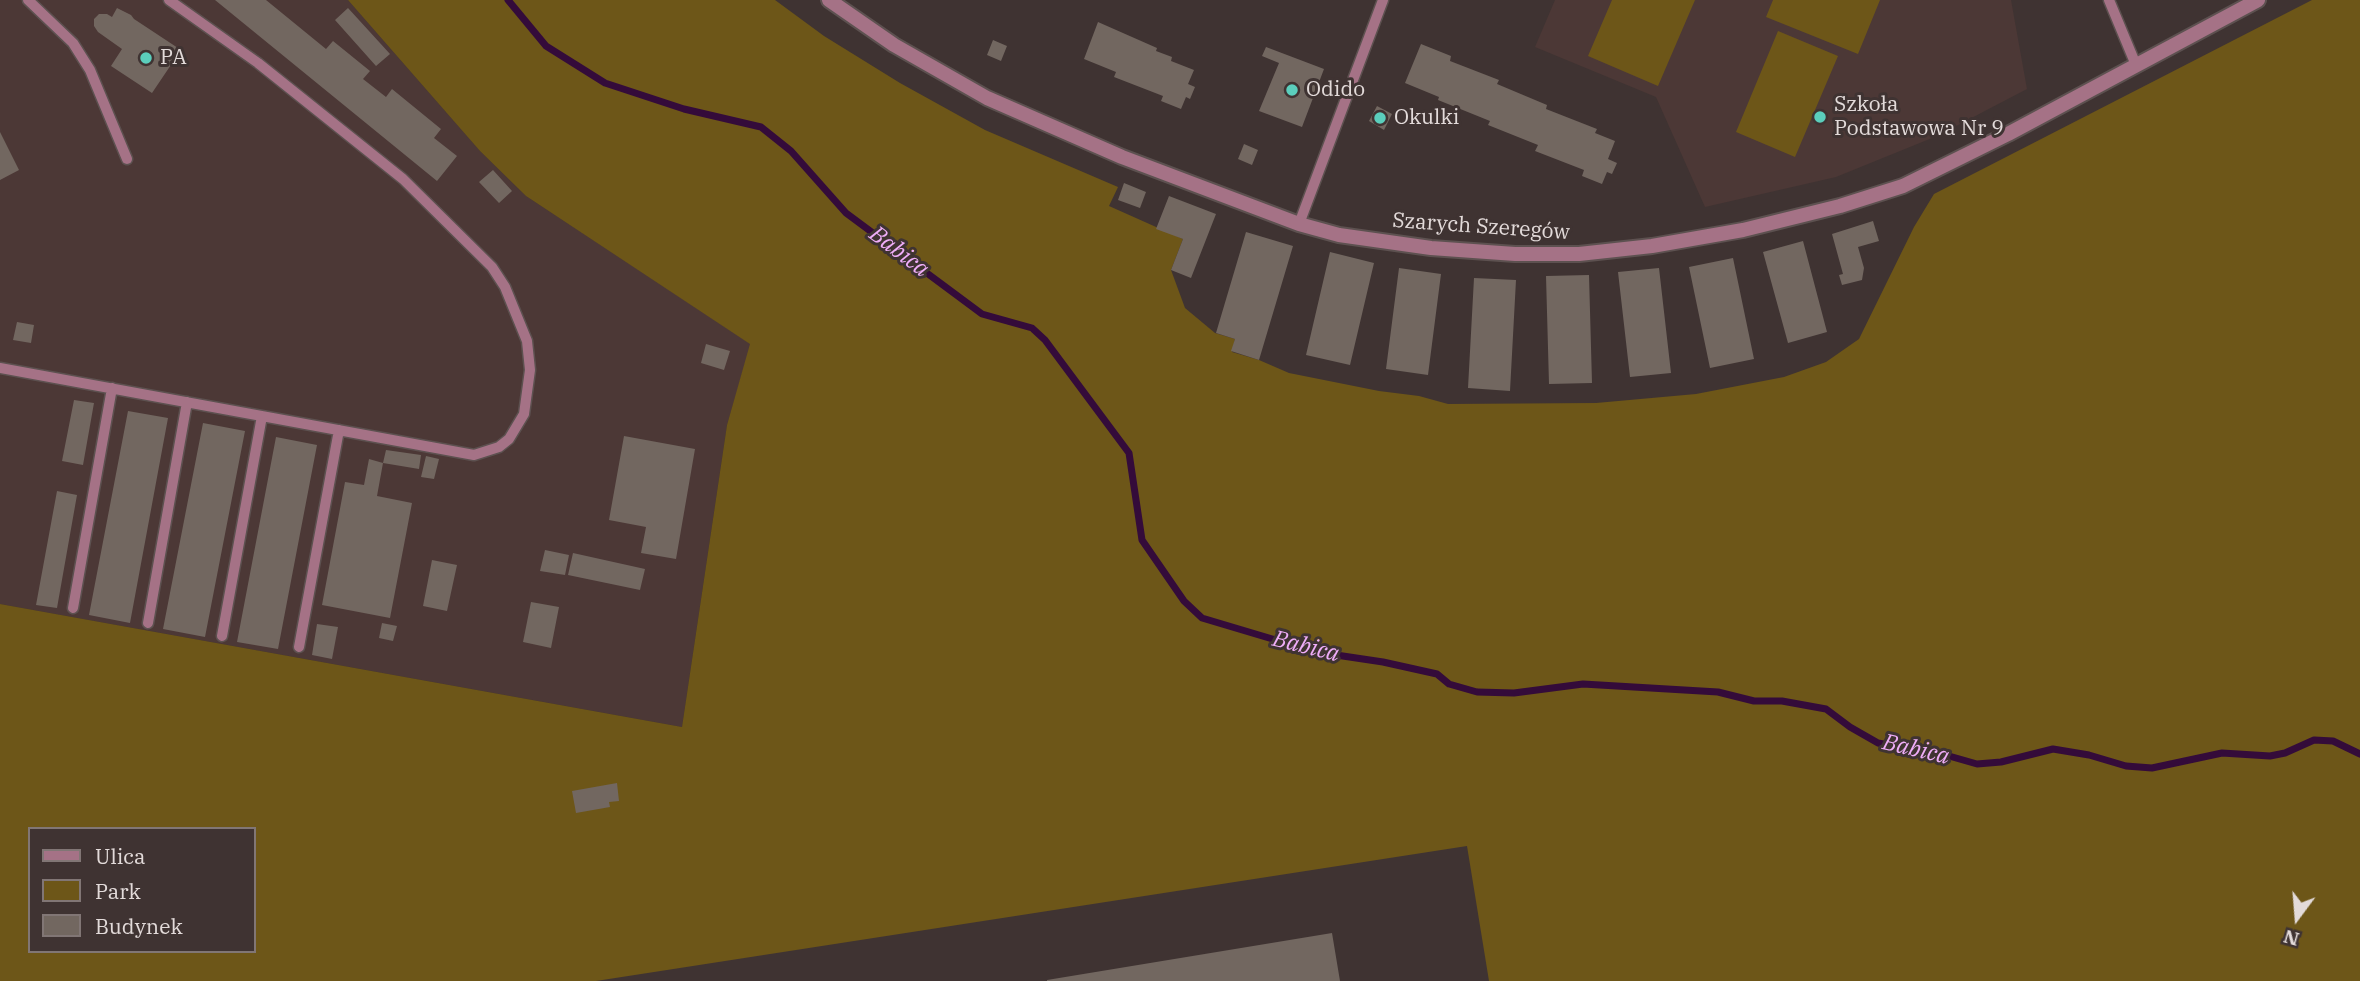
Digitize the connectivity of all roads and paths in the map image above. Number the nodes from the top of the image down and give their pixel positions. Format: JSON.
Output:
{"nodes":[{"id":1,"x":28,"y":0,"type":"edge"},
{"id":2,"x":169,"y":0,"type":"edge"},
{"id":3,"x":829,"y":0,"type":"edge"},
{"id":4,"x":1383,"y":0,"type":"edge"},
{"id":5,"x":2109,"y":0,"type":"edge"},
{"id":6,"x":2258,"y":0,"type":"edge"},
{"id":7,"x":2136,"y":65,"type":"junction"},
{"id":8,"x":127,"y":159,"type":"dead end"},
{"id":9,"x":1299,"y":224,"type":"junction"},
{"id":10,"x":0,"y":368,"type":"edge"},
{"id":11,"x":112,"y":388,"type":"junction"},
{"id":12,"x":187,"y":402,"type":"junction"},
{"id":13,"x":262,"y":416,"type":"junction"},
{"id":14,"x":340,"y":430,"type":"junction"},
{"id":15,"x":73,"y":608,"type":"dead end"},
{"id":16,"x":148,"y":623,"type":"dead end"},
{"id":17,"x":222,"y":636,"type":"dead end"},
{"id":18,"x":299,"y":647,"type":"dead end"}],
"edges":[{"from":1,"to":8,"type":"lane"},
{"from":2,"to":14,"type":"lane"},
{"from":3,"to":9,"type":"street","name":"Szarych Szeregów"},
{"from":4,"to":9,"type":"lane"},
{"from":5,"to":7,"type":"lane"},
{"from":6,"to":7,"type":"street","name":"Szarych Szeregów"},
{"from":7,"to":9,"type":"street","name":"Szarych Szeregów"},
{"from":10,"to":11,"type":"lane"},
{"from":11,"to":12,"type":"lane"},
{"from":11,"to":15,"type":"lane"},
{"from":12,"to":13,"type":"lane"},
{"from":12,"to":16,"type":"lane"},
{"from":13,"to":14,"type":"lane"},
{"from":13,"to":17,"type":"lane"},
{"from":14,"to":18,"type":"lane"}]}
